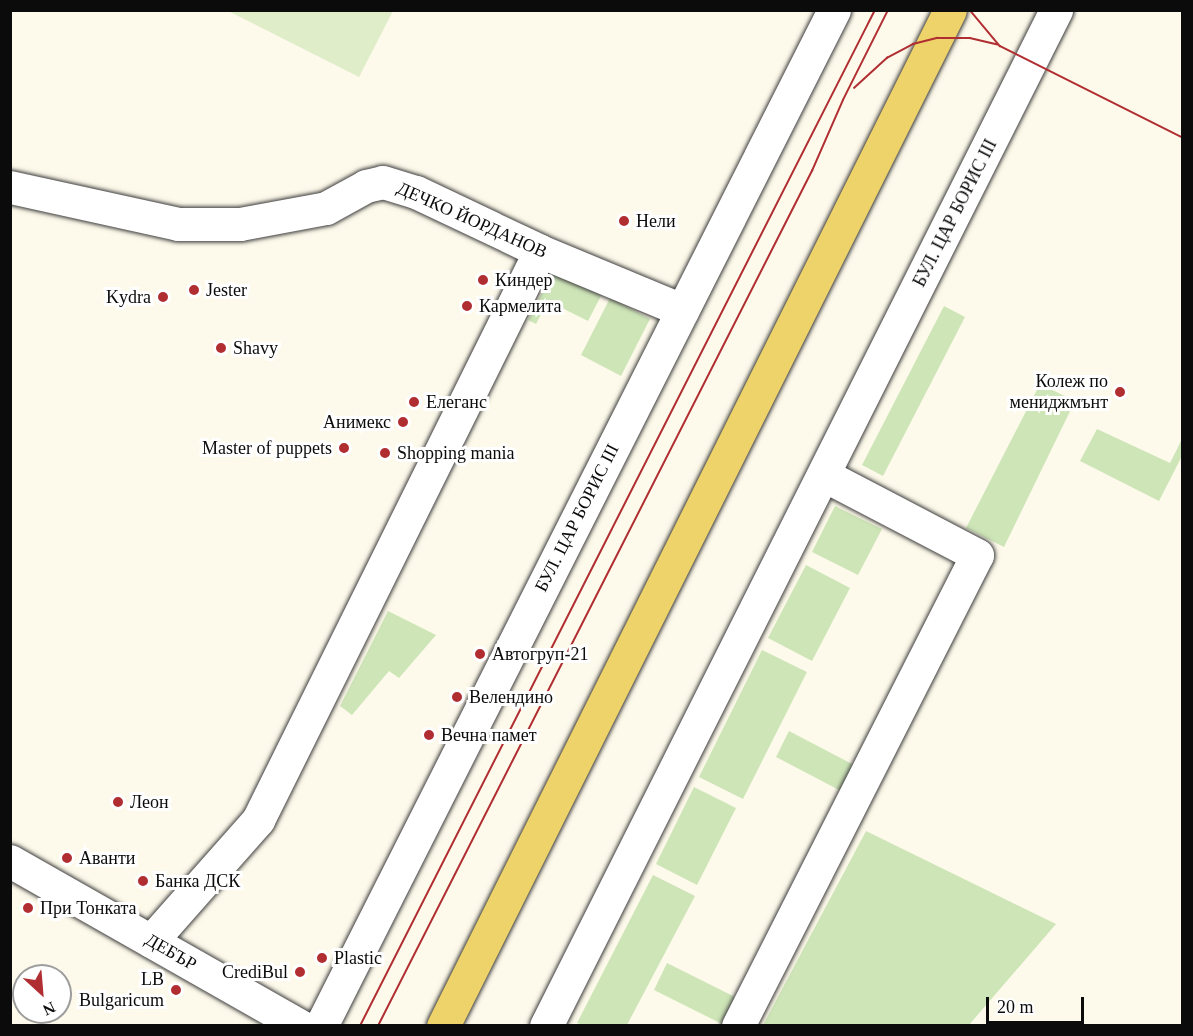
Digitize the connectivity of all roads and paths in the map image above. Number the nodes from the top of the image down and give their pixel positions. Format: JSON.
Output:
{"nodes":[{"id":1,"x":834,"y":10,"type":"edge"},
{"id":2,"x":950,"y":10,"type":"edge"},
{"id":3,"x":1056,"y":10,"type":"edge"},
{"id":4,"x":10,"y":187,"type":"edge"},
{"id":5,"x":540,"y":251,"type":"junction"},
{"id":6,"x":682,"y":310,"type":"junction"},
{"id":7,"x":824,"y":475,"type":"junction"},
{"id":8,"x":10,"y":861,"type":"edge"},
{"id":9,"x":151,"y":941,"type":"junction"},
{"id":10,"x":300,"y":1026,"type":"edge"},
{"id":11,"x":321,"y":1026,"type":"edge"},
{"id":12,"x":443,"y":1026,"type":"edge"},
{"id":13,"x":546,"y":1026,"type":"edge"},
{"id":14,"x":738,"y":1026,"type":"edge"}],
"edges":[{"from":1,"to":6,"type":"street","name":"БУЛ. ЦАР БОРИС III"},
{"from":2,"to":12,"type":"main road"},
{"from":3,"to":7,"type":"street","name":"БУЛ. ЦАР БОРИС III"},
{"from":4,"to":5,"type":"street","name":"ДЕЧКО ЙОРДАНОВ"},
{"from":5,"to":6,"type":"street","name":"ДЕЧКО ЙОРДАНОВ"},
{"from":5,"to":9,"type":"street"},
{"from":6,"to":11,"type":"street","name":"БУЛ. ЦАР БОРИС III"},
{"from":7,"to":13,"type":"street","name":"БУЛ. ЦАР БОРИС III"},
{"from":7,"to":14,"type":"street"},
{"from":8,"to":9,"type":"street","name":"ДЕБЪР"},
{"from":9,"to":10,"type":"street","name":"ДЕБЪР"}]}
